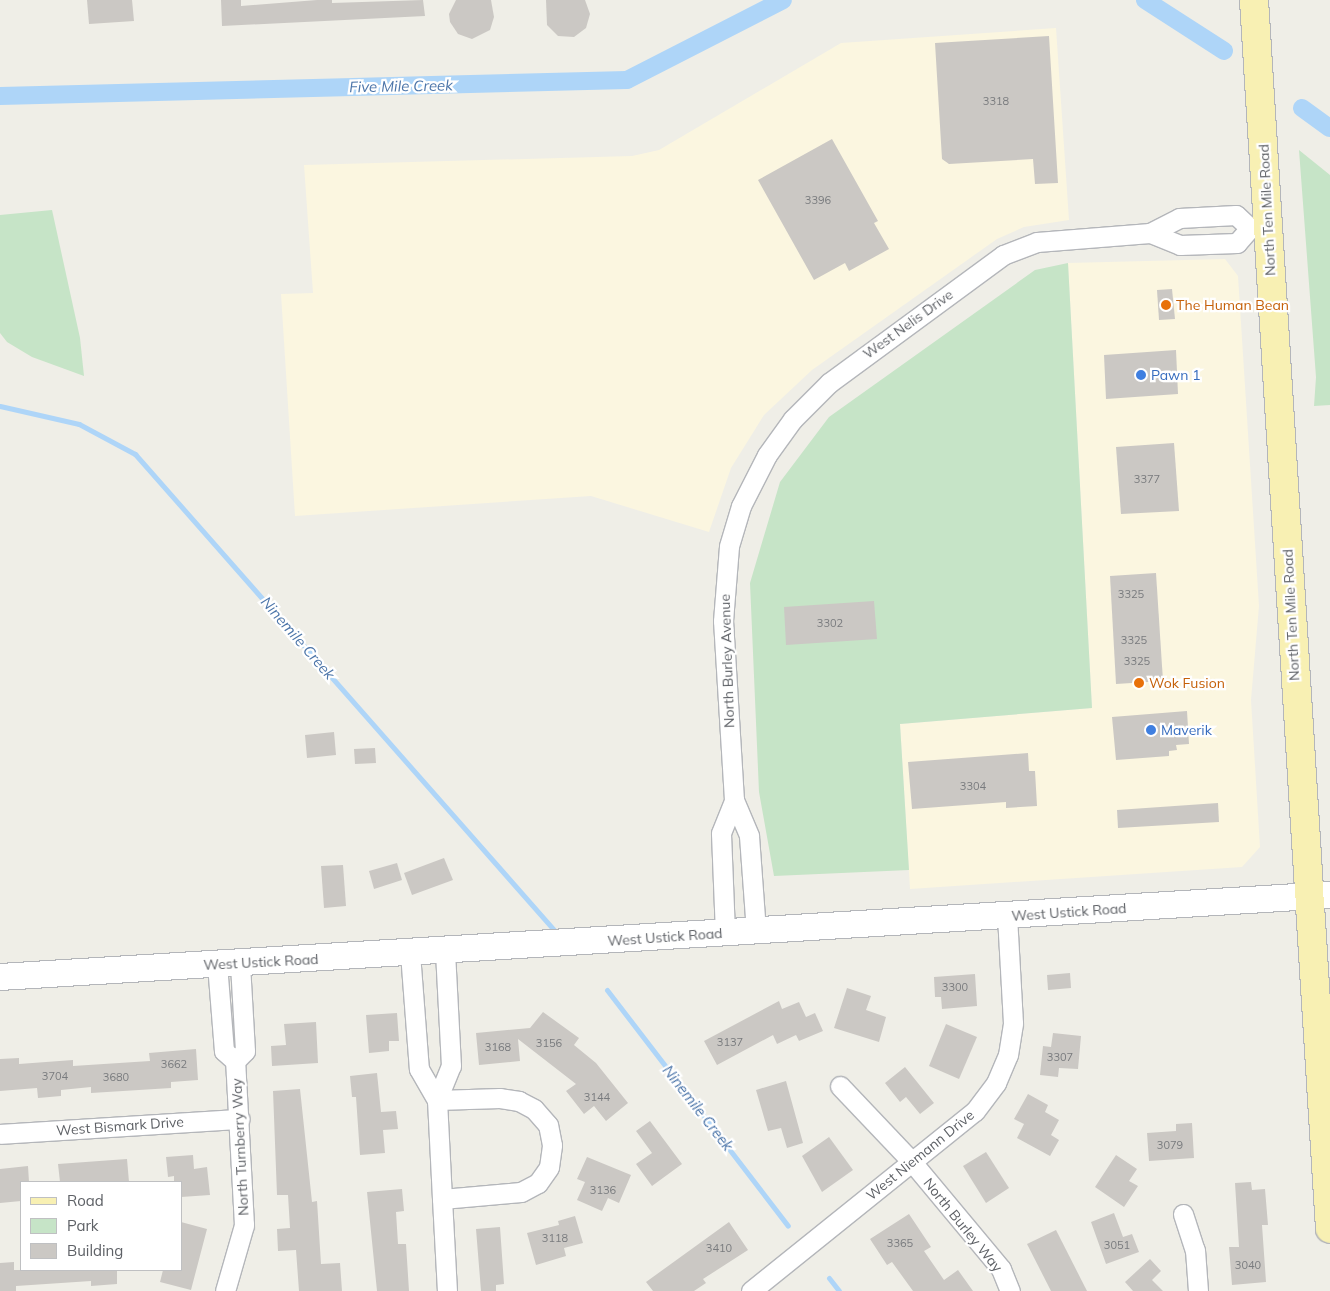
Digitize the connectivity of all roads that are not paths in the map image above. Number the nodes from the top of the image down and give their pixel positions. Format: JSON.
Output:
{"nodes":[{"id":1,"x":1254,"y":0,"type":"edge"},
{"id":2,"x":1259,"y":228,"type":"junction"},
{"id":3,"x":1150,"y":233,"type":"junction"},
{"id":4,"x":736,"y":522,"type":"joint"},
{"id":5,"x":734,"y":800,"type":"junction"},
{"id":6,"x":1319,"y":896,"type":"edge"},
{"id":7,"x":1007,"y":916,"type":"junction"},
{"id":8,"x":756,"y":931,"type":"junction"},
{"id":9,"x":726,"y":933,"type":"junction"},
{"id":10,"x":445,"y":952,"type":"junction"},
{"id":11,"x":410,"y":953,"type":"junction"},
{"id":12,"x":229,"y":963,"type":"junction"},
{"id":13,"x":0,"y":977,"type":"edge"},
{"id":14,"x":840,"y":1086,"type":"dead end"},
{"id":15,"x":438,"y":1100,"type":"junction"},
{"id":16,"x":240,"y":1118,"type":"junction"},
{"id":17,"x":0,"y":1134,"type":"edge"},
{"id":18,"x":912,"y":1162,"type":"junction"},
{"id":19,"x":442,"y":1199,"type":"junction"},
{"id":20,"x":1183,"y":1214,"type":"dead end"},
{"id":21,"x":1330,"y":1230,"type":"edge"},
{"id":22,"x":225,"y":1291,"type":"edge"},
{"id":23,"x":447,"y":1291,"type":"edge"},
{"id":24,"x":751,"y":1291,"type":"edge"},
{"id":25,"x":1010,"y":1291,"type":"edge"},
{"id":26,"x":1198,"y":1291,"type":"edge"}],
"edges":[{"from":1,"to":2,"type":"main road","name":"North Ten Mile Road"},
{"from":2,"to":3,"type":"street","name":"West Nelis Drive"},
{"from":2,"to":3,"type":"street","name":"West Nelis Drive"},
{"from":2,"to":6,"type":"main road","name":"North Ten Mile Road"},
{"from":3,"to":4,"type":"street","name":"West Nelis Drive"},
{"from":4,"to":5,"type":"street","name":"North Burley Avenue"},
{"from":5,"to":8,"type":"street","name":"North Burley Avenue"},
{"from":5,"to":9,"type":"street","name":"North Burley Avenue"},
{"from":6,"to":7,"type":"main road","name":"West Ustick Road"},
{"from":6,"to":21,"type":"main road","name":"North Ten Mile Road"},
{"from":7,"to":8,"type":"main road","name":"West Ustick Road"},
{"from":7,"to":18,"type":"street","name":"West Niemann Drive"},
{"from":8,"to":9,"type":"main road","name":"West Ustick Road"},
{"from":9,"to":10,"type":"main road","name":"West Ustick Road"},
{"from":10,"to":11,"type":"main road","name":"West Ustick Road"},
{"from":10,"to":15,"type":"street"},
{"from":11,"to":12,"type":"main road","name":"West Ustick Road"},
{"from":11,"to":15,"type":"street"},
{"from":12,"to":13,"type":"main road","name":"West Ustick Road"},
{"from":12,"to":16,"type":"street","name":"North Turnberry Way"},
{"from":14,"to":18,"type":"street","name":"North Burley Way"},
{"from":15,"to":19,"type":"street"},
{"from":15,"to":19,"type":"street"},
{"from":16,"to":17,"type":"street","name":"West Bismark Drive"},
{"from":16,"to":22,"type":"street","name":"North Turnberry Way"},
{"from":18,"to":24,"type":"street","name":"West Niemann Drive"},
{"from":18,"to":25,"type":"street","name":"North Burley Way"},
{"from":19,"to":23,"type":"street"},
{"from":20,"to":26,"type":"street"}]}
